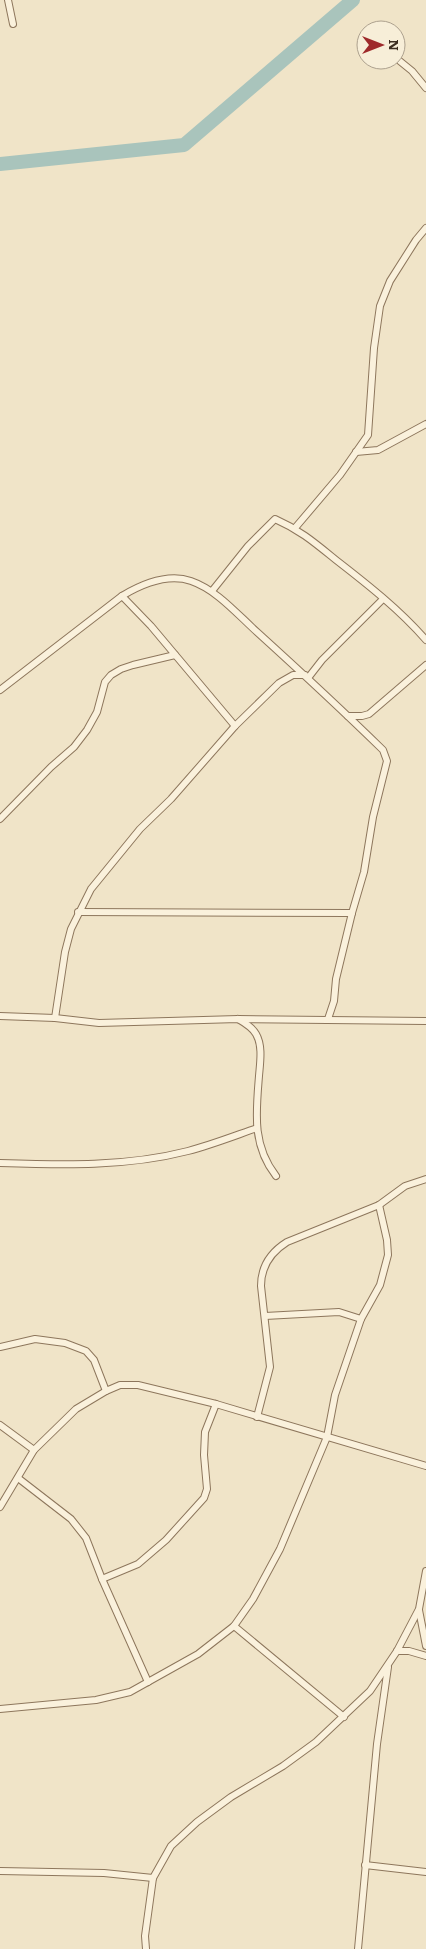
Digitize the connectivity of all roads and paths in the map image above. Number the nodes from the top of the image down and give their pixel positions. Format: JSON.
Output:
{"nodes":[{"id":1,"x":8,"y":0,"type":"edge"},
{"id":2,"x":13,"y":24,"type":"dead end"},
{"id":3,"x":406,"y":66,"type":"edge"},
{"id":4,"x":426,"y":88,"type":"edge"},
{"id":5,"x":426,"y":228,"type":"edge"},
{"id":6,"x":426,"y":424,"type":"edge"},
{"id":7,"x":356,"y":452,"type":"junction"},
{"id":8,"x":296,"y":528,"type":"junction"},
{"id":9,"x":212,"y":592,"type":"junction"},
{"id":10,"x":122,"y":596,"type":"junction"},
{"id":11,"x":383,"y":599,"type":"junction"},
{"id":12,"x":426,"y":640,"type":"edge"},
{"id":13,"x":174,"y":655,"type":"junction"},
{"id":14,"x":426,"y":665,"type":"edge"},
{"id":15,"x":306,"y":677,"type":"junction"},
{"id":16,"x":0,"y":690,"type":"edge"},
{"id":17,"x":348,"y":716,"type":"junction"},
{"id":18,"x":236,"y":726,"type":"junction"},
{"id":19,"x":0,"y":819,"type":"edge"},
{"id":20,"x":78,"y":912,"type":"junction"},
{"id":21,"x":352,"y":912,"type":"junction"},
{"id":22,"x":0,"y":1016,"type":"edge"},
{"id":23,"x":55,"y":1018,"type":"junction"},
{"id":24,"x":238,"y":1019,"type":"junction"},
{"id":25,"x":328,"y":1019,"type":"junction"},
{"id":26,"x":426,"y":1020,"type":"edge"},
{"id":27,"x":257,"y":1128,"type":"junction"},
{"id":28,"x":0,"y":1163,"type":"edge"},
{"id":29,"x":276,"y":1176,"type":"dead end"},
{"id":30,"x":426,"y":1179,"type":"edge"},
{"id":31,"x":379,"y":1205,"type":"junction"},
{"id":32,"x":265,"y":1316,"type":"junction"},
{"id":33,"x":362,"y":1319,"type":"junction"},
{"id":34,"x":0,"y":1347,"type":"edge"},
{"id":35,"x":106,"y":1390,"type":"junction"},
{"id":36,"x":216,"y":1404,"type":"junction"},
{"id":37,"x":257,"y":1417,"type":"junction"},
{"id":38,"x":0,"y":1425,"type":"edge"},
{"id":39,"x":327,"y":1436,"type":"junction"},
{"id":40,"x":34,"y":1450,"type":"junction"},
{"id":41,"x":426,"y":1466,"type":"edge"},
{"id":42,"x":18,"y":1478,"type":"junction"},
{"id":43,"x":0,"y":1508,"type":"edge"},
{"id":44,"x":426,"y":1571,"type":"edge"},
{"id":45,"x":102,"y":1579,"type":"junction"},
{"id":46,"x":419,"y":1609,"type":"junction"},
{"id":47,"x":234,"y":1626,"type":"junction"},
{"id":48,"x":426,"y":1646,"type":"edge"},
{"id":49,"x":397,"y":1651,"type":"junction"},
{"id":50,"x":426,"y":1656,"type":"edge"},
{"id":51,"x":389,"y":1663,"type":"junction"},
{"id":52,"x":148,"y":1682,"type":"junction"},
{"id":53,"x":0,"y":1709,"type":"edge"},
{"id":54,"x":344,"y":1717,"type":"junction"},
{"id":55,"x":365,"y":1865,"type":"junction"},
{"id":56,"x":0,"y":1871,"type":"edge"},
{"id":57,"x":426,"y":1872,"type":"edge"},
{"id":58,"x":154,"y":1878,"type":"junction"},
{"id":59,"x":146,"y":1949,"type":"edge"},
{"id":60,"x":358,"y":1949,"type":"edge"}],
"edges":[{"from":1,"to":2,"type":"street"},
{"from":3,"to":4,"type":"street"},
{"from":5,"to":7,"type":"street"},
{"from":6,"to":7,"type":"street"},
{"from":7,"to":8,"type":"street"},
{"from":8,"to":9,"type":"street"},
{"from":8,"to":11,"type":"street"},
{"from":9,"to":10,"type":"street"},
{"from":9,"to":15,"type":"street"},
{"from":10,"to":13,"type":"street"},
{"from":10,"to":16,"type":"street"},
{"from":11,"to":12,"type":"street"},
{"from":11,"to":15,"type":"street"},
{"from":13,"to":18,"type":"street"},
{"from":13,"to":19,"type":"street"},
{"from":14,"to":17,"type":"street"},
{"from":15,"to":17,"type":"street"},
{"from":15,"to":18,"type":"street"},
{"from":17,"to":21,"type":"street"},
{"from":18,"to":20,"type":"street"},
{"from":20,"to":21,"type":"street"},
{"from":20,"to":23,"type":"street"},
{"from":21,"to":25,"type":"street"},
{"from":22,"to":23,"type":"street"},
{"from":23,"to":24,"type":"street"},
{"from":24,"to":25,"type":"street"},
{"from":24,"to":27,"type":"street"},
{"from":25,"to":26,"type":"street"},
{"from":27,"to":28,"type":"street"},
{"from":27,"to":29,"type":"street"},
{"from":30,"to":31,"type":"street"},
{"from":31,"to":32,"type":"street"},
{"from":31,"to":33,"type":"street"},
{"from":32,"to":33,"type":"street"},
{"from":32,"to":37,"type":"street"},
{"from":33,"to":39,"type":"street"},
{"from":34,"to":35,"type":"street"},
{"from":35,"to":36,"type":"street"},
{"from":35,"to":40,"type":"street"},
{"from":36,"to":37,"type":"street"},
{"from":36,"to":45,"type":"street"},
{"from":37,"to":39,"type":"street"},
{"from":38,"to":40,"type":"street"},
{"from":39,"to":41,"type":"street"},
{"from":39,"to":47,"type":"street"},
{"from":40,"to":42,"type":"street"},
{"from":42,"to":43,"type":"street"},
{"from":42,"to":45,"type":"street"},
{"from":44,"to":46,"type":"street"},
{"from":45,"to":52,"type":"street"},
{"from":46,"to":48,"type":"street"},
{"from":46,"to":49,"type":"street"},
{"from":47,"to":52,"type":"street"},
{"from":47,"to":54,"type":"street"},
{"from":49,"to":50,"type":"street"},
{"from":49,"to":51,"type":"street"},
{"from":51,"to":54,"type":"street"},
{"from":51,"to":55,"type":"street"},
{"from":52,"to":53,"type":"street"},
{"from":54,"to":58,"type":"street"},
{"from":55,"to":57,"type":"street"},
{"from":55,"to":60,"type":"street"},
{"from":56,"to":58,"type":"street"},
{"from":58,"to":59,"type":"street"}]}
